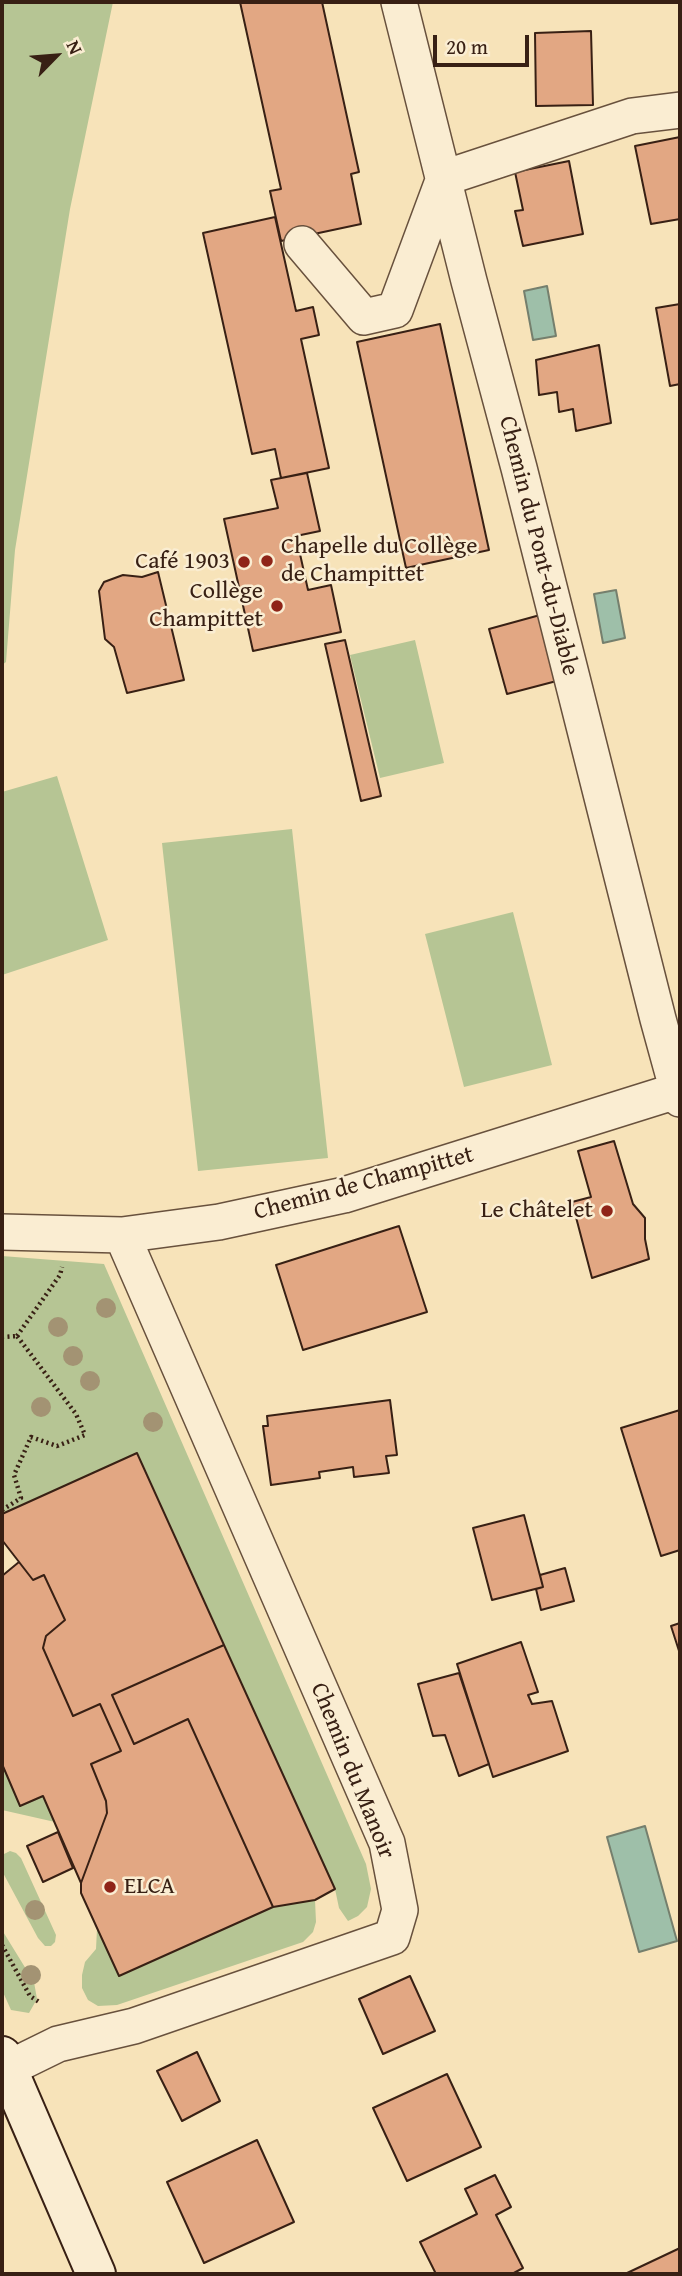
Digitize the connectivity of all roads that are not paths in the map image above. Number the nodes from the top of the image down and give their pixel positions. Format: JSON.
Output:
{"nodes":[{"id":1,"x":399,"y":2,"type":"edge"},
{"id":2,"x":680,"y":110,"type":"edge"},
{"id":3,"x":443,"y":178,"type":"junction"},
{"id":4,"x":302,"y":244,"type":"dead end"},
{"id":5,"x":679,"y":1095,"type":"edge"},
{"id":6,"x":2,"y":1232,"type":"edge"},
{"id":7,"x":122,"y":1234,"type":"junction"},
{"id":8,"x":4,"y":2062,"type":"edge"},
{"id":9,"x":96,"y":2274,"type":"edge"}],
"edges":[{"from":1,"to":3,"type":"street","name":"Chemin du Pont-du-Diable"},
{"from":2,"to":3,"type":"street"},
{"from":3,"to":4,"type":"street"},
{"from":3,"to":5,"type":"street","name":"Chemin du Pont-du-Diable"},
{"from":5,"to":7,"type":"street","name":"Chemin de Champittet"},
{"from":6,"to":7,"type":"street","name":"Chemin de Champittet"},
{"from":7,"to":8,"type":"street","name":"Chemin du Manoir"},
{"from":8,"to":9,"type":"main road"}]}
